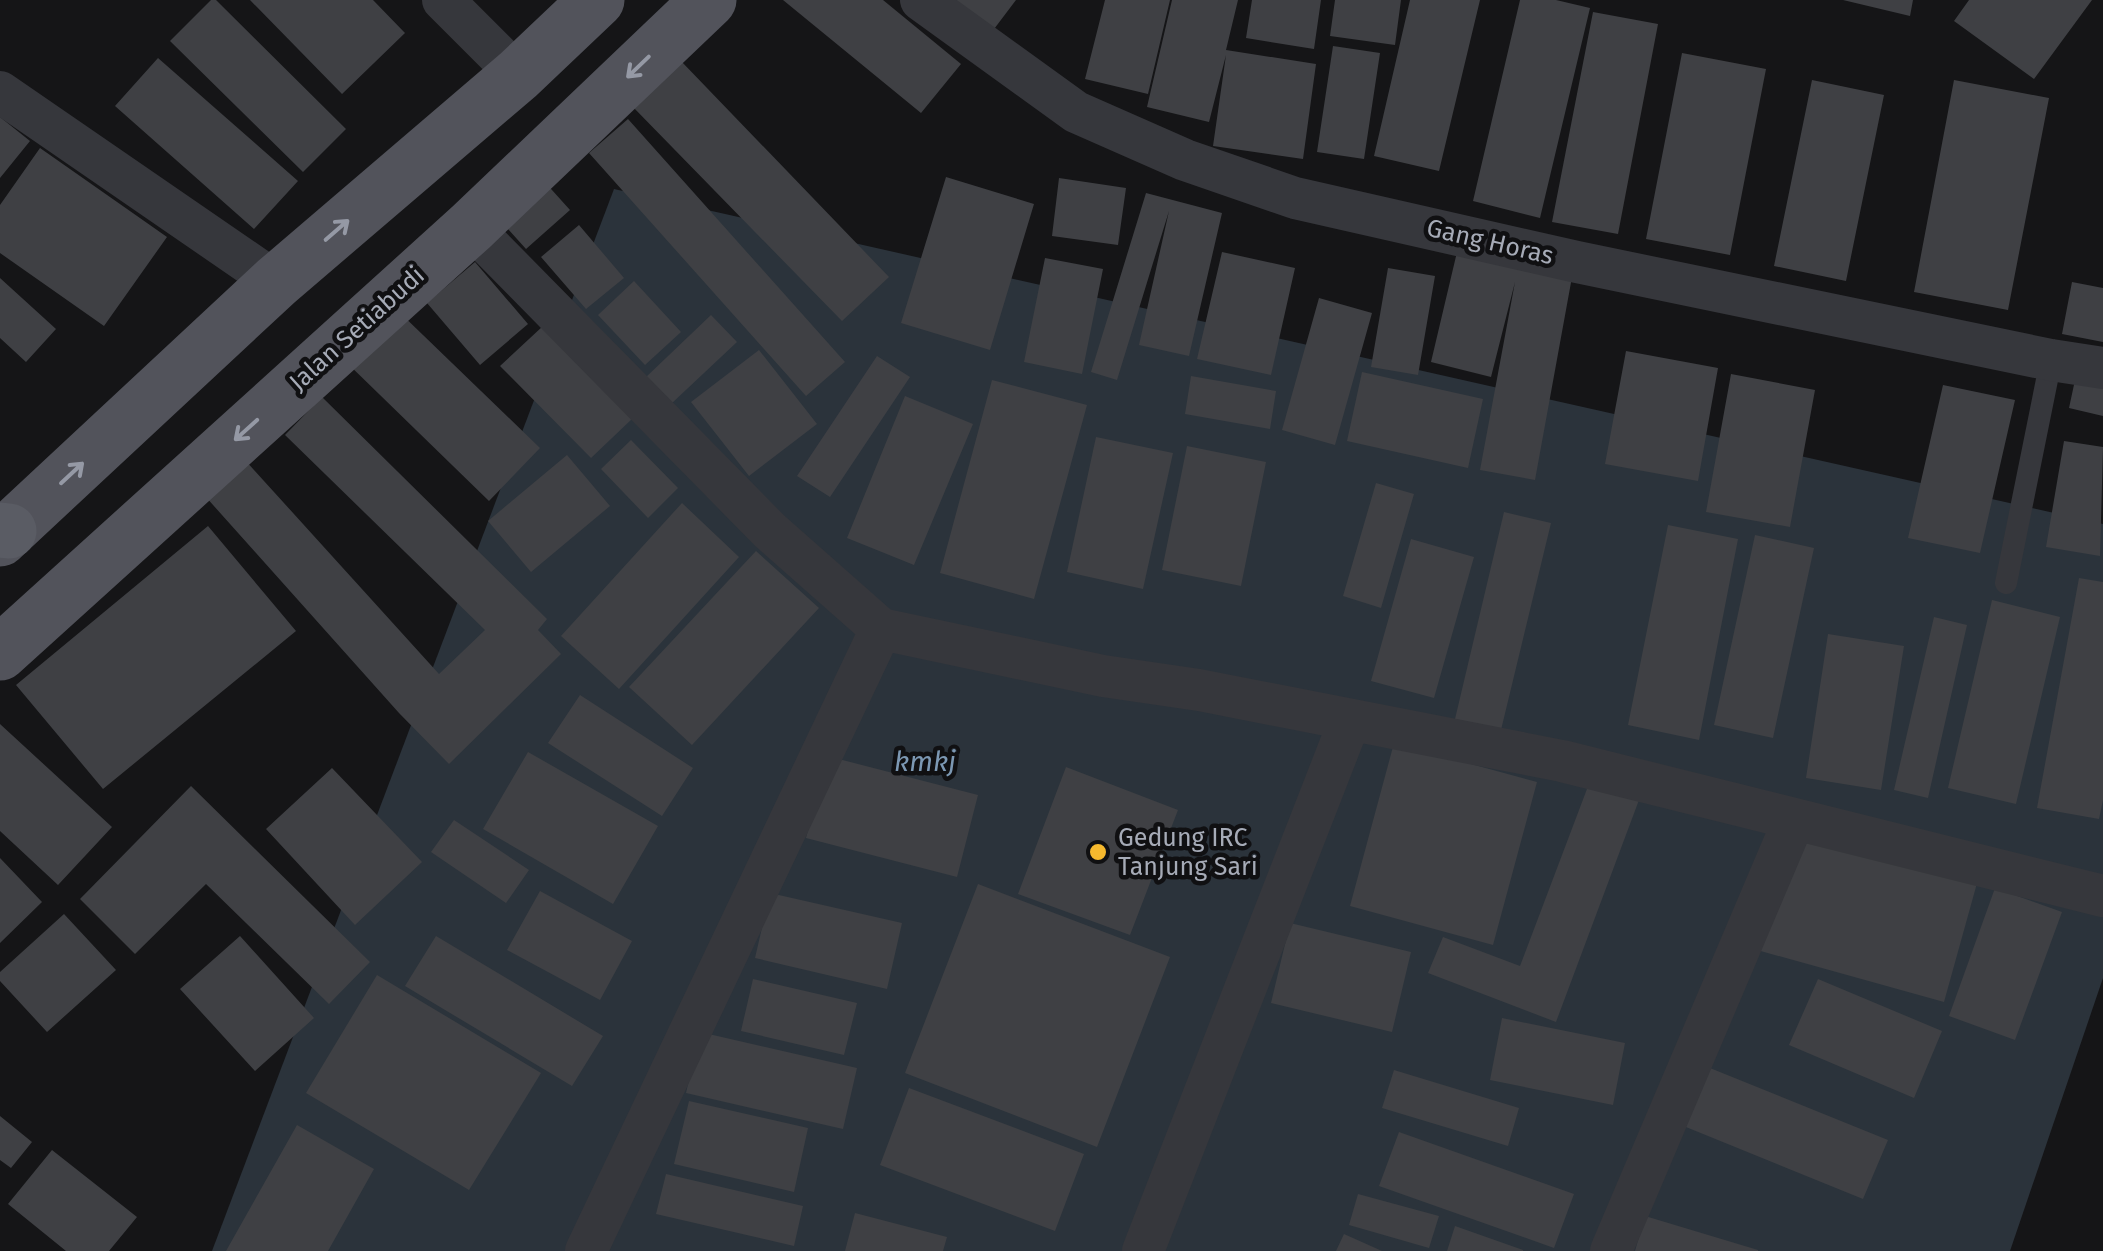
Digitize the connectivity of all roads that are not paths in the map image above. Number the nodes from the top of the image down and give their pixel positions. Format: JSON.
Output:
{"nodes":[{"id":1,"x":443,"y":0,"type":"edge"},
{"id":2,"x":597,"y":0,"type":"edge"},
{"id":3,"x":709,"y":0,"type":"edge"},
{"id":4,"x":922,"y":0,"type":"edge"},
{"id":5,"x":518,"y":75,"type":"junction"},
{"id":6,"x":0,"y":92,"type":"edge"},
{"id":7,"x":471,"y":226,"type":"junction"},
{"id":8,"x":276,"y":282,"type":"junction"},
{"id":9,"x":2051,"y":360,"type":"junction"},
{"id":10,"x":2103,"y":368,"type":"edge"},
{"id":11,"x":3,"y":534,"type":"edge"},
{"id":12,"x":2006,"y":582,"type":"dead end"},
{"id":13,"x":881,"y":629,"type":"junction"},
{"id":14,"x":0,"y":652,"type":"edge"},
{"id":15,"x":1350,"y":720,"type":"junction"},
{"id":16,"x":1794,"y":820,"type":"junction"},
{"id":17,"x":2103,"y":896,"type":"edge"},
{"id":18,"x":586,"y":1251,"type":"edge"},
{"id":19,"x":1143,"y":1251,"type":"edge"},
{"id":20,"x":1611,"y":1251,"type":"edge"}],
"edges":[{"from":1,"to":5,"type":"street"},
{"from":2,"to":5,"type":"main road"},
{"from":3,"to":7,"type":"main road","name":"Jalan Setiabudi","one_way":true},
{"from":4,"to":9,"type":"street","name":"Gang Horas"},
{"from":8,"to":5,"type":"main road","one_way":true},
{"from":6,"to":8,"type":"street"},
{"from":7,"to":13,"type":"street"},
{"from":7,"to":14,"type":"main road","name":"Jalan Setiabudi","one_way":true},
{"from":11,"to":8,"type":"main road","one_way":true},
{"from":9,"to":10,"type":"street","name":"Gang Horas"},
{"from":9,"to":12,"type":"lane"},
{"from":13,"to":15,"type":"street"},
{"from":13,"to":18,"type":"street"},
{"from":15,"to":16,"type":"street"},
{"from":15,"to":19,"type":"street"},
{"from":16,"to":17,"type":"street"},
{"from":16,"to":20,"type":"street"}]}
